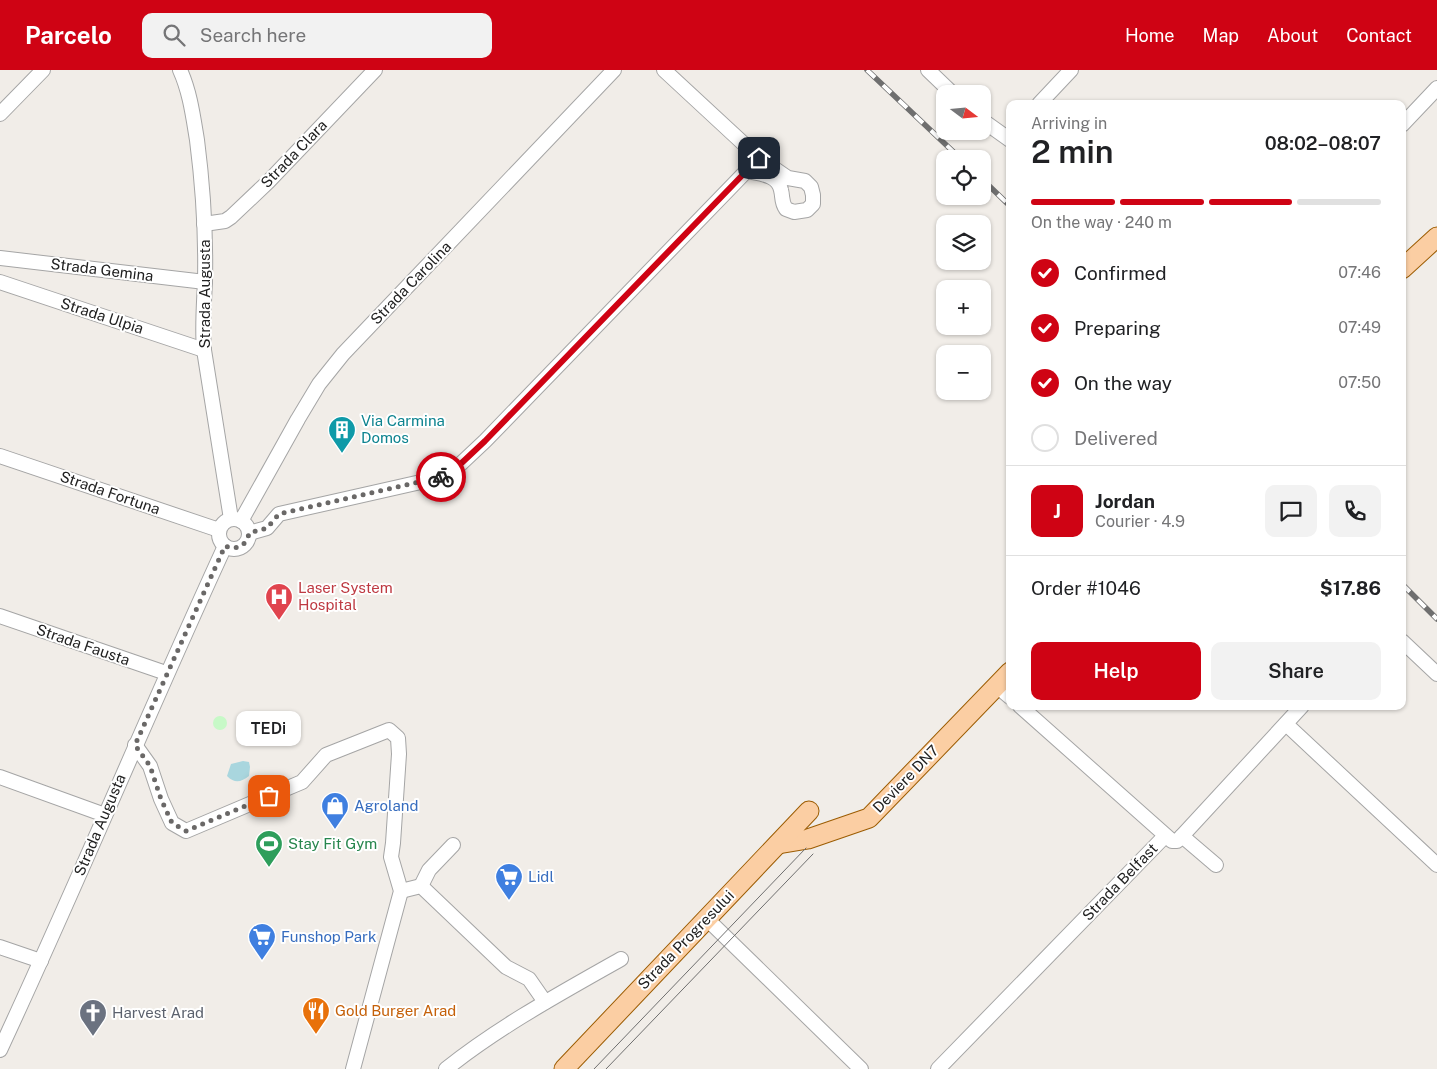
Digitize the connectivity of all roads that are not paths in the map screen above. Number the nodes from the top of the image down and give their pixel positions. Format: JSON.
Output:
{"nodes":[{"id":1,"x":180,"y":70,"type":"edge"},
{"id":2,"x":375,"y":70,"type":"edge"},
{"id":3,"x":614,"y":70,"type":"edge"},
{"id":4,"x":664,"y":70,"type":"edge"},
{"id":5,"x":928,"y":70,"type":"edge"},
{"id":6,"x":1070,"y":70,"type":"edge"},
{"id":7,"x":37,"y":72,"type":"edge"},
{"id":8,"x":944,"y":85,"type":"edge"},
{"id":9,"x":1437,"y":88,"type":"edge"},
{"id":10,"x":1043,"y":100,"type":"edge"},
{"id":11,"x":0,"y":114,"type":"edge"},
{"id":12,"x":1406,"y":121,"type":"edge"},
{"id":13,"x":991,"y":126,"type":"edge"},
{"id":14,"x":1006,"y":136,"type":"edge"},
{"id":15,"x":759,"y":158,"type":"junction"},
{"id":16,"x":747,"y":171,"type":"junction"},
{"id":17,"x":204,"y":224,"type":"junction"},
{"id":18,"x":1437,"y":238,"type":"edge"},
{"id":19,"x":0,"y":258,"type":"edge"},
{"id":20,"x":1406,"y":265,"type":"edge"},
{"id":21,"x":0,"y":282,"type":"edge"},
{"id":22,"x":205,"y":282,"type":"junction"},
{"id":23,"x":204,"y":350,"type":"junction"},
{"id":24,"x":0,"y":456,"type":"edge"},
{"id":25,"x":236,"y":520,"type":"junction"},
{"id":26,"x":219,"y":530,"type":"junction"},
{"id":27,"x":249,"y":533,"type":"junction"},
{"id":28,"x":225,"y":546,"type":"junction"},
{"id":29,"x":0,"y":616,"type":"edge"},
{"id":30,"x":1406,"y":645,"type":"edge"},
{"id":31,"x":166,"y":673,"type":"junction"},
{"id":32,"x":1437,"y":674,"type":"edge"},
{"id":33,"x":1006,"y":676,"type":"edge"},
{"id":34,"x":1024,"y":710,"type":"edge"},
{"id":35,"x":1298,"y":710,"type":"edge"},
{"id":36,"x":1286,"y":724,"type":"junction"},
{"id":37,"x":135,"y":745,"type":"junction"},
{"id":38,"x":0,"y":777,"type":"edge"},
{"id":39,"x":808,"y":812,"type":"dead end"},
{"id":40,"x":105,"y":815,"type":"junction"},
{"id":41,"x":1165,"y":836,"type":"junction"},
{"id":42,"x":1182,"y":836,"type":"junction"},
{"id":43,"x":778,"y":844,"type":"junction"},
{"id":44,"x":453,"y":845,"type":"dead end"},
{"id":45,"x":1216,"y":865,"type":"dead end"},
{"id":46,"x":1437,"y":865,"type":"edge"},
{"id":47,"x":421,"y":886,"type":"junction"},
{"id":48,"x":401,"y":891,"type":"junction"},
{"id":49,"x":707,"y":918,"type":"junction"},
{"id":50,"x":0,"y":948,"type":"edge"},
{"id":51,"x":621,"y":959,"type":"dead end"},
{"id":52,"x":41,"y":961,"type":"junction"},
{"id":53,"x":545,"y":1002,"type":"junction"},
{"id":54,"x":0,"y":1050,"type":"edge"},
{"id":55,"x":353,"y":1069,"type":"edge"},
{"id":56,"x":446,"y":1069,"type":"edge"},
{"id":57,"x":564,"y":1069,"type":"edge"},
{"id":58,"x":861,"y":1069,"type":"edge"},
{"id":59,"x":938,"y":1069,"type":"edge"}],
"edges":[{"from":1,"to":17,"type":"street","name":"Strada Augusta"},
{"from":2,"to":17,"type":"street","name":"Strada Clara"},
{"from":3,"to":25,"type":"street","name":"Strada Carolina"},
{"from":4,"to":15,"type":"street"},
{"from":5,"to":8,"type":"street"},
{"from":6,"to":10,"type":"street"},
{"from":7,"to":11,"type":"street"},
{"from":9,"to":12,"type":"street"},
{"from":13,"to":14,"type":"street"},
{"from":15,"to":16,"type":"street"},
{"from":15,"to":16,"type":"street"},
{"from":16,"to":27,"type":"street"},
{"from":17,"to":22,"type":"street","name":"Strada Augusta"},
{"from":18,"to":20,"type":"main road"},
{"from":19,"to":22,"type":"street","name":"Strada Gemina"},
{"from":21,"to":23,"type":"street","name":"Strada Ulpia"},
{"from":22,"to":23,"type":"street","name":"Strada Augusta"},
{"from":23,"to":25,"type":"street","name":"Strada Augusta"},
{"from":24,"to":26,"type":"street","name":"Strada Fortuna"},
{"from":25,"to":26,"type":"street"},
{"from":25,"to":27,"type":"street"},
{"from":26,"to":28,"type":"street"},
{"from":27,"to":28,"type":"street"},
{"from":28,"to":31,"type":"street","name":"Strada Augusta"},
{"from":29,"to":31,"type":"street","name":"Strada Fausta"},
{"from":30,"to":32,"type":"street"},
{"from":31,"to":37,"type":"street","name":"Strada Augusta"},
{"from":33,"to":43,"type":"main road","name":"Deviere DN7"},
{"from":34,"to":41,"type":"street"},
{"from":35,"to":36,"type":"street"},
{"from":36,"to":42,"type":"street"},
{"from":36,"to":46,"type":"street"},
{"from":37,"to":40,"type":"street","name":"Strada Augusta"},
{"from":37,"to":48,"type":"street"},
{"from":38,"to":40,"type":"street"},
{"from":39,"to":43,"type":"main road","name":"Strada Progresului"},
{"from":40,"to":52,"type":"street","name":"Strada Augusta"},
{"from":41,"to":42,"type":"street","name":"Strada Belfast"},
{"from":41,"to":59,"type":"street","name":"Strada Belfast"},
{"from":42,"to":45,"type":"street"},
{"from":43,"to":49,"type":"main road","name":"Strada Progresului"},
{"from":44,"to":47,"type":"street"},
{"from":47,"to":48,"type":"street"},
{"from":47,"to":53,"type":"street"},
{"from":48,"to":55,"type":"street"},
{"from":49,"to":57,"type":"main road","name":"Strada Progresului"},
{"from":49,"to":58,"type":"street"},
{"from":50,"to":52,"type":"street"},
{"from":51,"to":53,"type":"street"},
{"from":52,"to":54,"type":"street","name":"Strada Augusta"},
{"from":53,"to":56,"type":"street"}]}
